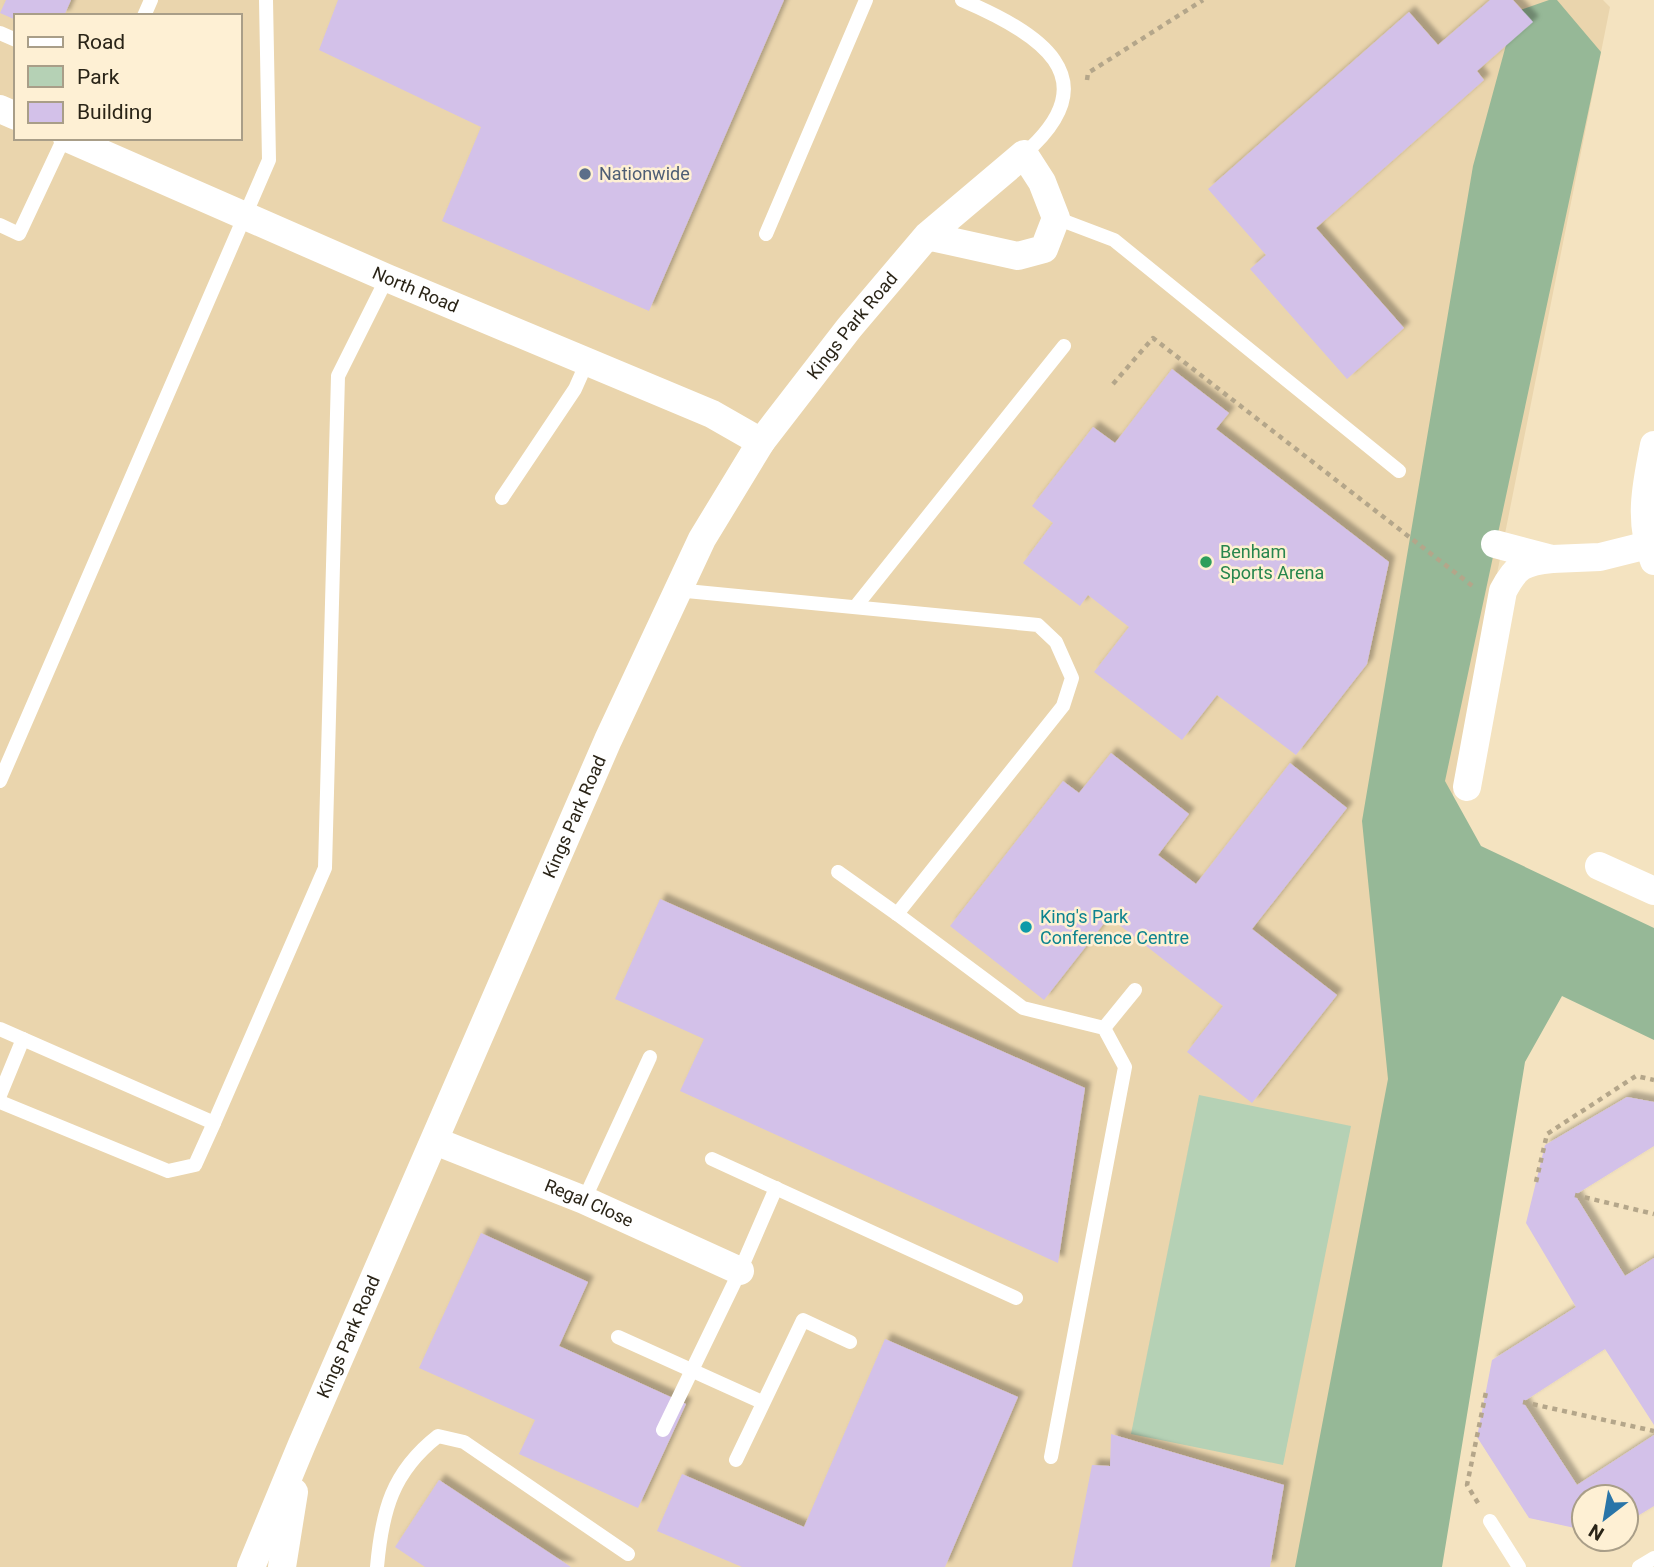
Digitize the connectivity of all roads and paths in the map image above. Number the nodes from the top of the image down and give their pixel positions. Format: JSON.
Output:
{"nodes":[{"id":1,"x":266,"y":0,"type":"edge"},
{"id":2,"x":866,"y":0,"type":"edge"},
{"id":3,"x":962,"y":0,"type":"edge"},
{"id":4,"x":1003,"y":0,"type":"edge"},
{"id":5,"x":1203,"y":0,"type":"edge"},
{"id":6,"x":997,"y":15,"type":"junction"},
{"id":7,"x":1087,"y":86,"type":"dead end"},
{"id":8,"x":65,"y":140,"type":"edge"},
{"id":9,"x":71,"y":140,"type":"edge"},
{"id":10,"x":1024,"y":154,"type":"junction"},
{"id":11,"x":244,"y":216,"type":"junction"},
{"id":12,"x":1056,"y":218,"type":"junction"},
{"id":13,"x":0,"y":225,"type":"edge"},
{"id":14,"x":766,"y":234,"type":"dead end"},
{"id":15,"x":927,"y":236,"type":"junction"},
{"id":16,"x":387,"y":278,"type":"junction"},
{"id":17,"x":1064,"y":346,"type":"dead end"},
{"id":18,"x":587,"y":362,"type":"junction"},
{"id":19,"x":1113,"y":384,"type":"dead end"},
{"id":20,"x":761,"y":442,"type":"junction"},
{"id":21,"x":1654,"y":445,"type":"edge"},
{"id":22,"x":1399,"y":471,"type":"dead end"},
{"id":23,"x":502,"y":498,"type":"dead end"},
{"id":24,"x":1496,"y":544,"type":"dead end"},
{"id":25,"x":1651,"y":553,"type":"edge"},
{"id":26,"x":1552,"y":559,"type":"junction"},
{"id":27,"x":676,"y":590,"type":"junction"},
{"id":28,"x":856,"y":606,"type":"junction"},
{"id":29,"x":1501,"y":608,"type":"junction"},
{"id":30,"x":0,"y":781,"type":"edge"},
{"id":31,"x":1467,"y":787,"type":"dead end"},
{"id":32,"x":1599,"y":866,"type":"dead end"},
{"id":33,"x":838,"y":872,"type":"dead end"},
{"id":34,"x":1654,"y":891,"type":"edge"},
{"id":35,"x":897,"y":914,"type":"junction"},
{"id":36,"x":1135,"y":990,"type":"dead end"},
{"id":37,"x":1104,"y":1028,"type":"junction"},
{"id":38,"x":0,"y":1029,"type":"edge"},
{"id":39,"x":23,"y":1039,"type":"junction"},
{"id":40,"x":650,"y":1057,"type":"dead end"},
{"id":41,"x":1654,"y":1080,"type":"edge"},
{"id":42,"x":0,"y":1095,"type":"edge"},
{"id":43,"x":0,"y":1102,"type":"edge"},
{"id":44,"x":214,"y":1123,"type":"junction"},
{"id":45,"x":435,"y":1141,"type":"junction"},
{"id":46,"x":712,"y":1159,"type":"dead end"},
{"id":47,"x":1536,"y":1182,"type":"dead end"},
{"id":48,"x":776,"y":1188,"type":"junction"},
{"id":49,"x":1575,"y":1195,"type":"dead end"},
{"id":50,"x":584,"y":1200,"type":"junction"},
{"id":51,"x":1654,"y":1214,"type":"edge"},
{"id":52,"x":740,"y":1271,"type":"junction"},
{"id":53,"x":1016,"y":1298,"type":"dead end"},
{"id":54,"x":618,"y":1336,"type":"dead end"},
{"id":55,"x":850,"y":1342,"type":"dead end"},
{"id":56,"x":692,"y":1370,"type":"junction"},
{"id":57,"x":1486,"y":1392,"type":"dead end"},
{"id":58,"x":762,"y":1402,"type":"junction"},
{"id":59,"x":1523,"y":1402,"type":"dead end"},
{"id":60,"x":663,"y":1430,"type":"dead end"},
{"id":61,"x":1654,"y":1431,"type":"edge"},
{"id":62,"x":302,"y":1444,"type":"junction"},
{"id":63,"x":1051,"y":1457,"type":"dead end"},
{"id":64,"x":736,"y":1460,"type":"dead end"},
{"id":65,"x":1490,"y":1521,"type":"joint"},
{"id":66,"x":628,"y":1554,"type":"dead end"},
{"id":67,"x":1654,"y":1558,"type":"edge"},
{"id":68,"x":251,"y":1567,"type":"edge"},
{"id":69,"x":282,"y":1567,"type":"edge"},
{"id":70,"x":377,"y":1567,"type":"edge"},
{"id":71,"x":1519,"y":1567,"type":"edge"},
{"id":72,"x":1639,"y":1567,"type":"edge"}],
"edges":[{"from":1,"to":11,"type":"lane"},
{"from":2,"to":14,"type":"lane"},
{"from":3,"to":6,"type":"lane"},
{"from":4,"to":6,"type":"lane"},
{"from":5,"to":7,"type":"path"},
{"from":6,"to":10,"type":"lane"},
{"from":8,"to":13,"type":"lane"},
{"from":9,"to":11,"type":"street","name":"North Road"},
{"from":10,"to":12,"type":"street"},
{"from":10,"to":15,"type":"street","name":"Kings Park Road"},
{"from":11,"to":16,"type":"street","name":"North Road"},
{"from":11,"to":30,"type":"lane"},
{"from":12,"to":15,"type":"street"},
{"from":12,"to":22,"type":"lane"},
{"from":15,"to":20,"type":"street","name":"Kings Park Road"},
{"from":16,"to":18,"type":"street","name":"North Road"},
{"from":16,"to":44,"type":"lane"},
{"from":17,"to":28,"type":"lane"},
{"from":18,"to":20,"type":"street","name":"North Road"},
{"from":18,"to":23,"type":"lane"},
{"from":19,"to":29,"type":"path"},
{"from":20,"to":27,"type":"street","name":"Kings Park Road"},
{"from":21,"to":25,"type":"street"},
{"from":24,"to":26,"type":"street"},
{"from":25,"to":26,"type":"street"},
{"from":26,"to":29,"type":"street"},
{"from":27,"to":28,"type":"lane"},
{"from":27,"to":45,"type":"street","name":"Kings Park Road"},
{"from":28,"to":35,"type":"lane"},
{"from":29,"to":31,"type":"street"},
{"from":32,"to":34,"type":"street"},
{"from":33,"to":35,"type":"lane"},
{"from":35,"to":37,"type":"lane"},
{"from":36,"to":37,"type":"lane"},
{"from":37,"to":63,"type":"lane"},
{"from":38,"to":39,"type":"lane"},
{"from":39,"to":42,"type":"lane"},
{"from":39,"to":44,"type":"lane"},
{"from":40,"to":50,"type":"lane"},
{"from":41,"to":47,"type":"path"},
{"from":43,"to":44,"type":"lane"},
{"from":45,"to":50,"type":"street","name":"Regal Close"},
{"from":45,"to":62,"type":"street","name":"Kings Park Road"},
{"from":46,"to":48,"type":"lane"},
{"from":48,"to":52,"type":"lane"},
{"from":48,"to":53,"type":"lane"},
{"from":49,"to":51,"type":"path"},
{"from":50,"to":52,"type":"street","name":"Regal Close"},
{"from":52,"to":56,"type":"lane"},
{"from":54,"to":56,"type":"lane"},
{"from":55,"to":58,"type":"lane"},
{"from":56,"to":58,"type":"lane"},
{"from":56,"to":60,"type":"lane"},
{"from":57,"to":65,"type":"path"},
{"from":58,"to":64,"type":"lane"},
{"from":59,"to":61,"type":"path"},
{"from":62,"to":68,"type":"street","name":"Kings Park Road"},
{"from":62,"to":69,"type":"street","name":"Kings Park Road"},
{"from":65,"to":71,"type":"lane"},
{"from":66,"to":70,"type":"lane"},
{"from":67,"to":72,"type":"lane"}]}
